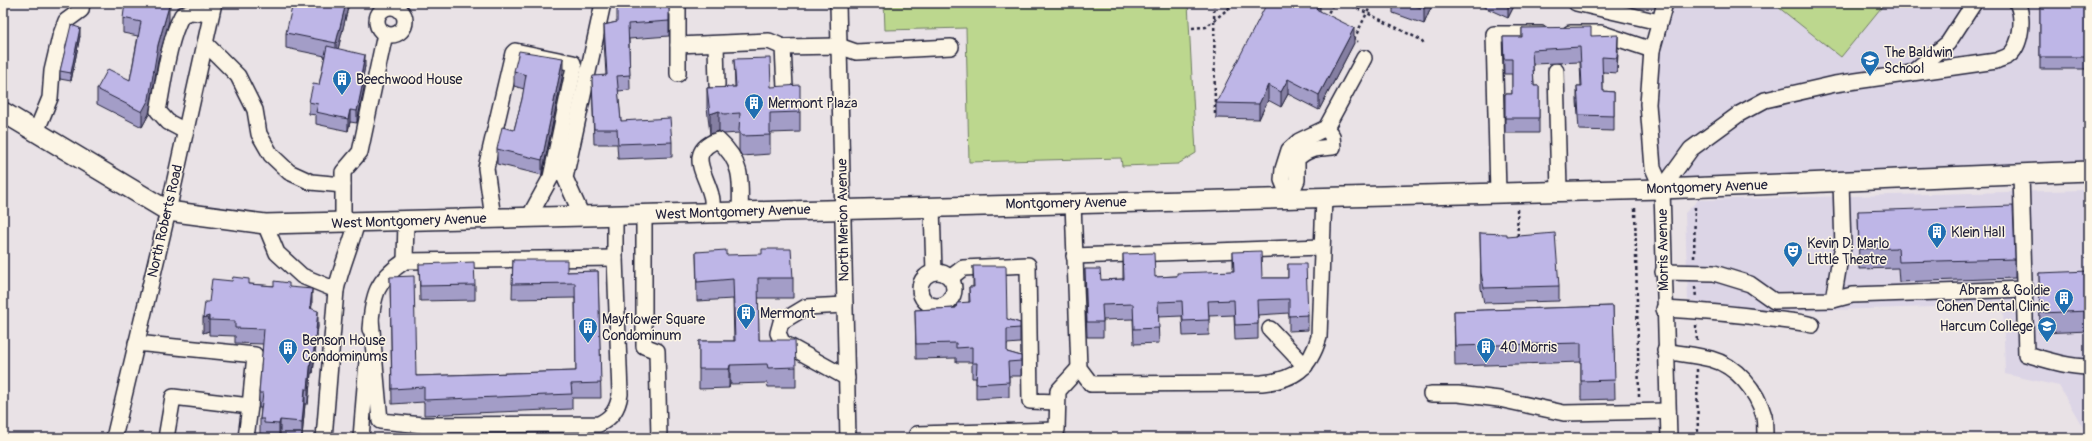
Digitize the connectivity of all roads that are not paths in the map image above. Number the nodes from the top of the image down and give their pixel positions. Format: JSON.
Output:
{"nodes":[{"id":1,"x":82,"y":3,"type":"edge"},
{"id":2,"x":603,"y":3,"type":"edge"},
{"id":3,"x":648,"y":3,"type":"edge"},
{"id":4,"x":838,"y":3,"type":"edge"},
{"id":5,"x":1576,"y":3,"type":"edge"},
{"id":6,"x":1665,"y":3,"type":"edge"},
{"id":7,"x":1974,"y":3,"type":"edge"},
{"id":8,"x":2017,"y":3,"type":"edge"},
{"id":9,"x":212,"y":8,"type":"edge"},
{"id":10,"x":1659,"y":22,"type":"junction"},
{"id":11,"x":385,"y":34,"type":"dead end"},
{"id":12,"x":205,"y":43,"type":"junction"},
{"id":13,"x":716,"y":44,"type":"junction"},
{"id":14,"x":678,"y":45,"type":"junction"},
{"id":15,"x":839,"y":46,"type":"junction"},
{"id":16,"x":783,"y":47,"type":"junction"},
{"id":17,"x":951,"y":47,"type":"dead end"},
{"id":18,"x":1652,"y":50,"type":"junction"},
{"id":19,"x":1364,"y":58,"type":"dead end"},
{"id":20,"x":1556,"y":71,"type":"dead end"},
{"id":21,"x":1913,"y":72,"type":"junction"},
{"id":22,"x":678,"y":74,"type":"dead end"},
{"id":23,"x":717,"y":85,"type":"dead end"},
{"id":24,"x":786,"y":88,"type":"edge"},
{"id":25,"x":3,"y":112,"type":"edge"},
{"id":26,"x":1326,"y":128,"type":"junction"},
{"id":27,"x":185,"y":131,"type":"junction"},
{"id":28,"x":36,"y":132,"type":"junction"},
{"id":29,"x":2089,"y":171,"type":"edge"},
{"id":30,"x":2021,"y":174,"type":"junction"},
{"id":31,"x":1841,"y":181,"type":"junction"},
{"id":32,"x":343,"y":185,"type":"junction"},
{"id":33,"x":1662,"y":189,"type":"junction"},
{"id":34,"x":1559,"y":191,"type":"junction"},
{"id":35,"x":1498,"y":193,"type":"junction"},
{"id":36,"x":1289,"y":197,"type":"junction"},
{"id":37,"x":1324,"y":197,"type":"junction"},
{"id":38,"x":1073,"y":203,"type":"junction"},
{"id":39,"x":932,"y":207,"type":"junction"},
{"id":40,"x":843,"y":210,"type":"junction"},
{"id":41,"x":168,"y":211,"type":"junction"},
{"id":42,"x":740,"y":212,"type":"junction"},
{"id":43,"x":644,"y":214,"type":"junction"},
{"id":44,"x":712,"y":214,"type":"junction"},
{"id":45,"x":615,"y":215,"type":"junction"},
{"id":46,"x":582,"y":216,"type":"junction"},
{"id":47,"x":530,"y":217,"type":"junction"},
{"id":48,"x":493,"y":218,"type":"junction"},
{"id":49,"x":406,"y":221,"type":"junction"},
{"id":50,"x":350,"y":222,"type":"junction"},
{"id":51,"x":265,"y":224,"type":"junction"},
{"id":52,"x":1322,"y":247,"type":"junction"},
{"id":53,"x":1074,"y":256,"type":"junction"},
{"id":54,"x":615,"y":258,"type":"junction"},
{"id":55,"x":405,"y":261,"type":"junction"},
{"id":56,"x":934,"y":272,"type":"junction"},
{"id":57,"x":1663,"y":272,"type":"junction"},
{"id":58,"x":950,"y":278,"type":"junction"},
{"id":59,"x":336,"y":290,"type":"junction"},
{"id":60,"x":2026,"y":290,"type":"junction"},
{"id":61,"x":1833,"y":300,"type":"junction"},
{"id":62,"x":845,"y":305,"type":"junction"},
{"id":63,"x":1664,"y":309,"type":"junction"},
{"id":64,"x":371,"y":319,"type":"junction"},
{"id":65,"x":1812,"y":325,"type":"dead end"},
{"id":66,"x":1270,"y":329,"type":"dead end"},
{"id":67,"x":136,"y":343,"type":"junction"},
{"id":68,"x":1665,"y":351,"type":"junction"},
{"id":69,"x":1305,"y":366,"type":"junction"},
{"id":70,"x":2089,"y":367,"type":"edge"},
{"id":71,"x":1079,"y":368,"type":"junction"},
{"id":72,"x":847,"y":378,"type":"junction"},
{"id":73,"x":1431,"y":394,"type":"dead end"},
{"id":74,"x":1057,"y":402,"type":"junction"},
{"id":75,"x":250,"y":406,"type":"junction"},
{"id":76,"x":1668,"y":410,"type":"junction"},
{"id":77,"x":917,"y":434,"type":"dead end"},
{"id":78,"x":114,"y":438,"type":"edge"},
{"id":79,"x":166,"y":438,"type":"edge"},
{"id":80,"x":246,"y":438,"type":"edge"},
{"id":81,"x":324,"y":438,"type":"edge"},
{"id":82,"x":361,"y":438,"type":"edge"},
{"id":83,"x":658,"y":438,"type":"edge"},
{"id":84,"x":848,"y":438,"type":"edge"},
{"id":85,"x":1669,"y":438,"type":"edge"},
{"id":86,"x":1765,"y":438,"type":"edge"}],
"edges":[{"from":1,"to":28,"type":"street"},
{"from":2,"to":46,"type":"street"},
{"from":3,"to":14,"type":"street"},
{"from":4,"to":15,"type":"street","name":"North Merion Avenue"},
{"from":5,"to":10,"type":"street"},
{"from":6,"to":10,"type":"street","name":"Morris Avenue"},
{"from":7,"to":21,"type":"street"},
{"from":8,"to":21,"type":"street"},
{"from":9,"to":12,"type":"street","name":"North Roberts Road"},
{"from":9,"to":27,"type":"street"},
{"from":10,"to":18,"type":"street","name":"Morris Avenue"},
{"from":11,"to":32,"type":"street"},
{"from":12,"to":27,"type":"street","name":"North Roberts Road"},
{"from":12,"to":32,"type":"street"},
{"from":13,"to":14,"type":"street"},
{"from":13,"to":16,"type":"street"},
{"from":13,"to":23,"type":"street"},
{"from":14,"to":22,"type":"street"},
{"from":15,"to":16,"type":"street"},
{"from":15,"to":17,"type":"street"},
{"from":15,"to":40,"type":"street","name":"North Merion Avenue"},
{"from":16,"to":24,"type":"street"},
{"from":18,"to":33,"type":"street","name":"Morris Avenue"},
{"from":18,"to":35,"type":"street"},
{"from":19,"to":26,"type":"street"},
{"from":20,"to":34,"type":"street"},
{"from":21,"to":33,"type":"street"},
{"from":25,"to":28,"type":"main road","name":"West Montgomery Avenue"},
{"from":26,"to":36,"type":"street"},
{"from":26,"to":36,"type":"street"},
{"from":27,"to":41,"type":"street","name":"North Roberts Road"},
{"from":28,"to":41,"type":"main road","name":"West Montgomery Avenue"},
{"from":29,"to":30,"type":"main road","name":"Montgomery Avenue"},
{"from":30,"to":31,"type":"main road","name":"Montgomery Avenue"},
{"from":30,"to":60,"type":"street"},
{"from":31,"to":33,"type":"main road","name":"Montgomery Avenue"},
{"from":31,"to":61,"type":"street"},
{"from":32,"to":50,"type":"street"},
{"from":33,"to":34,"type":"main road","name":"Montgomery Avenue"},
{"from":33,"to":57,"type":"street","name":"Morris Avenue"},
{"from":34,"to":35,"type":"main road","name":"Montgomery Avenue"},
{"from":35,"to":37,"type":"main road","name":"Montgomery Avenue"},
{"from":36,"to":37,"type":"main road"},
{"from":36,"to":38,"type":"main road","name":"Montgomery Avenue"},
{"from":37,"to":52,"type":"street"},
{"from":38,"to":39,"type":"main road","name":"Montgomery Avenue"},
{"from":38,"to":53,"type":"street"},
{"from":39,"to":40,"type":"main road","name":"Montgomery Avenue"},
{"from":39,"to":56,"type":"street"},
{"from":40,"to":42,"type":"main road","name":"West Montgomery Avenue"},
{"from":40,"to":62,"type":"street","name":"North Merion Avenue"},
{"from":41,"to":51,"type":"main road","name":"West Montgomery Avenue"},
{"from":41,"to":67,"type":"street","name":"North Roberts Road"},
{"from":42,"to":44,"type":"main road","name":"West Montgomery Avenue"},
{"from":42,"to":44,"type":"street"},
{"from":43,"to":44,"type":"main road","name":"West Montgomery Avenue"},
{"from":43,"to":45,"type":"main road","name":"West Montgomery Avenue"},
{"from":43,"to":83,"type":"street"},
{"from":45,"to":46,"type":"main road","name":"West Montgomery Avenue"},
{"from":45,"to":54,"type":"street"},
{"from":46,"to":47,"type":"main road","name":"West Montgomery Avenue"},
{"from":47,"to":48,"type":"main road","name":"West Montgomery Avenue"},
{"from":47,"to":48,"type":"street"},
{"from":48,"to":49,"type":"main road","name":"West Montgomery Avenue"},
{"from":49,"to":50,"type":"main road","name":"West Montgomery Avenue"},
{"from":49,"to":55,"type":"street"},
{"from":50,"to":51,"type":"main road","name":"West Montgomery Avenue"},
{"from":50,"to":59,"type":"street"},
{"from":51,"to":59,"type":"street"},
{"from":52,"to":53,"type":"street"},
{"from":52,"to":69,"type":"street"},
{"from":53,"to":71,"type":"street"},
{"from":54,"to":55,"type":"street"},
{"from":54,"to":64,"type":"street"},
{"from":55,"to":64,"type":"street"},
{"from":56,"to":58,"type":"street"},
{"from":56,"to":58,"type":"street"},
{"from":57,"to":61,"type":"street"},
{"from":57,"to":63,"type":"street","name":"Morris Avenue"},
{"from":58,"to":74,"type":"street"},
{"from":59,"to":81,"type":"street"},
{"from":60,"to":61,"type":"street"},
{"from":60,"to":70,"type":"street"},
{"from":62,"to":72,"type":"street","name":"North Merion Avenue"},
{"from":62,"to":72,"type":"street"},
{"from":63,"to":65,"type":"street"},
{"from":63,"to":68,"type":"street","name":"Morris Avenue"},
{"from":64,"to":82,"type":"street"},
{"from":66,"to":69,"type":"street"},
{"from":67,"to":75,"type":"street"},
{"from":67,"to":78,"type":"street","name":"North Roberts Road"},
{"from":68,"to":76,"type":"street","name":"Morris Avenue"},
{"from":68,"to":86,"type":"street"},
{"from":69,"to":71,"type":"street"},
{"from":71,"to":74,"type":"street"},
{"from":72,"to":84,"type":"street","name":"North Merion Avenue"},
{"from":73,"to":76,"type":"street"},
{"from":74,"to":77,"type":"street"},
{"from":75,"to":79,"type":"street"},
{"from":75,"to":80,"type":"street"},
{"from":76,"to":85,"type":"street","name":"Morris Avenue"}]}
